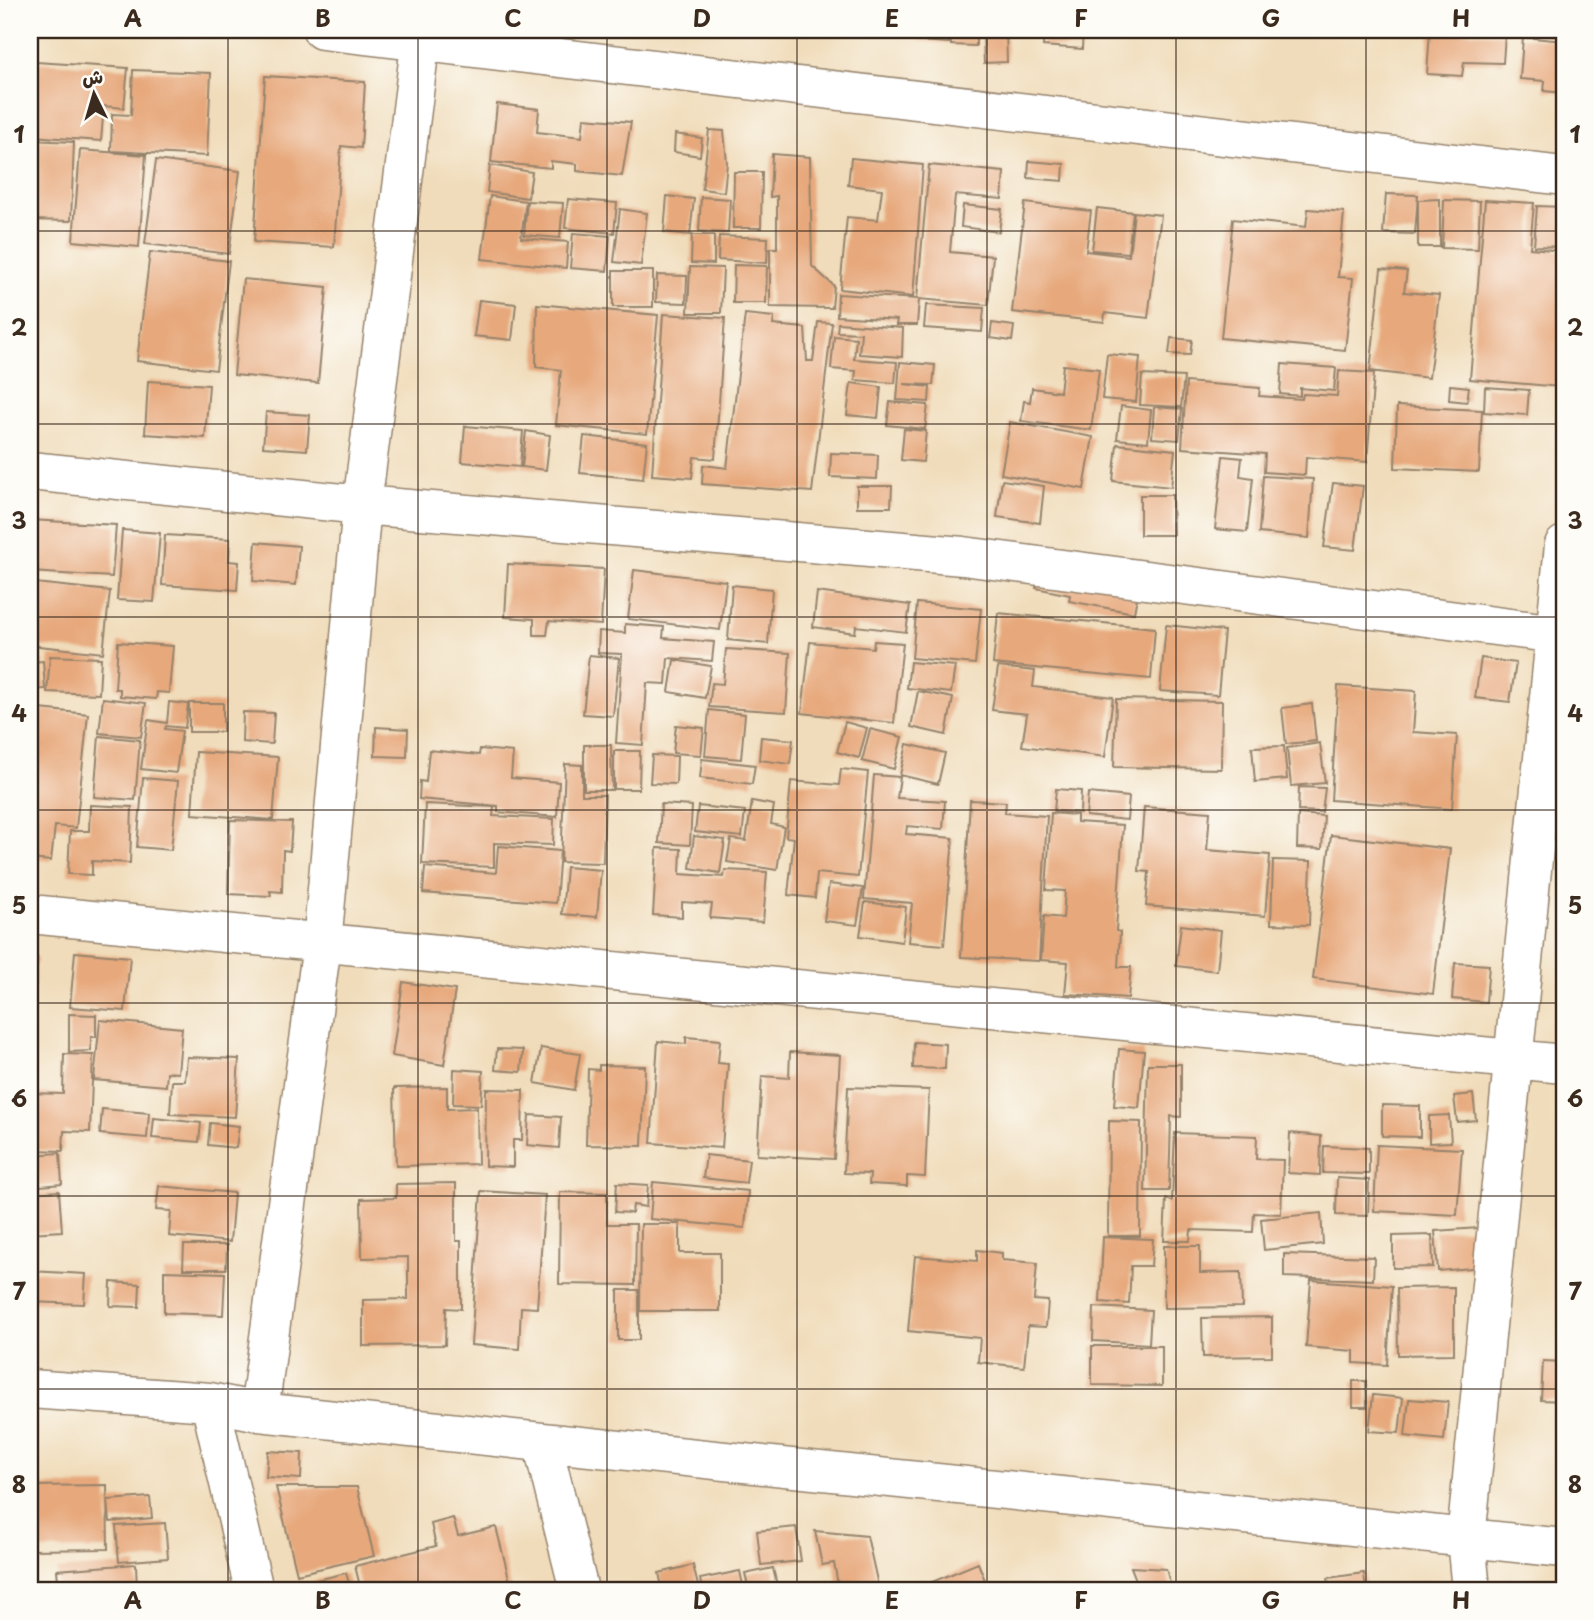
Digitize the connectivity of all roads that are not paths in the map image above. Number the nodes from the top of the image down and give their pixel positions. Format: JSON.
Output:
{"nodes":[{"id":1,"x":322,"y":30,"type":"edge"},
{"id":2,"x":421,"y":35,"type":"edge"},
{"id":3,"x":1564,"y":176,"type":"edge"},
{"id":4,"x":30,"y":471,"type":"edge"},
{"id":5,"x":362,"y":506,"type":"junction"},
{"id":6,"x":1564,"y":545,"type":"edge"},
{"id":7,"x":1560,"y":635,"type":"edge"},
{"id":8,"x":30,"y":914,"type":"edge"},
{"id":9,"x":322,"y":944,"type":"junction"},
{"id":10,"x":1512,"y":1058,"type":"junction"},
{"id":11,"x":1564,"y":1064,"type":"edge"},
{"id":12,"x":30,"y":1389,"type":"edge"},
{"id":13,"x":210,"y":1402,"type":"junction"},
{"id":14,"x":259,"y":1412,"type":"junction"},
{"id":15,"x":542,"y":1442,"type":"junction"},
{"id":16,"x":1466,"y":1539,"type":"junction"},
{"id":17,"x":1564,"y":1548,"type":"edge"},
{"id":18,"x":254,"y":1590,"type":"edge"},
{"id":19,"x":579,"y":1590,"type":"edge"},
{"id":20,"x":1471,"y":1590,"type":"edge"}],
"edges":[{"from":1,"to":2,"type":"street"},
{"from":2,"to":3,"type":"street"},
{"from":2,"to":5,"type":"street"},
{"from":4,"to":5,"type":"street"},
{"from":5,"to":7,"type":"street"},
{"from":5,"to":9,"type":"street"},
{"from":6,"to":7,"type":"street"},
{"from":7,"to":10,"type":"street"},
{"from":8,"to":9,"type":"street"},
{"from":9,"to":10,"type":"street"},
{"from":9,"to":14,"type":"street"},
{"from":10,"to":11,"type":"street"},
{"from":10,"to":16,"type":"street"},
{"from":12,"to":13,"type":"street"},
{"from":13,"to":14,"type":"street"},
{"from":13,"to":18,"type":"street"},
{"from":14,"to":15,"type":"street"},
{"from":15,"to":16,"type":"street"},
{"from":15,"to":19,"type":"street"},
{"from":16,"to":17,"type":"street"},
{"from":16,"to":20,"type":"street"}]}
